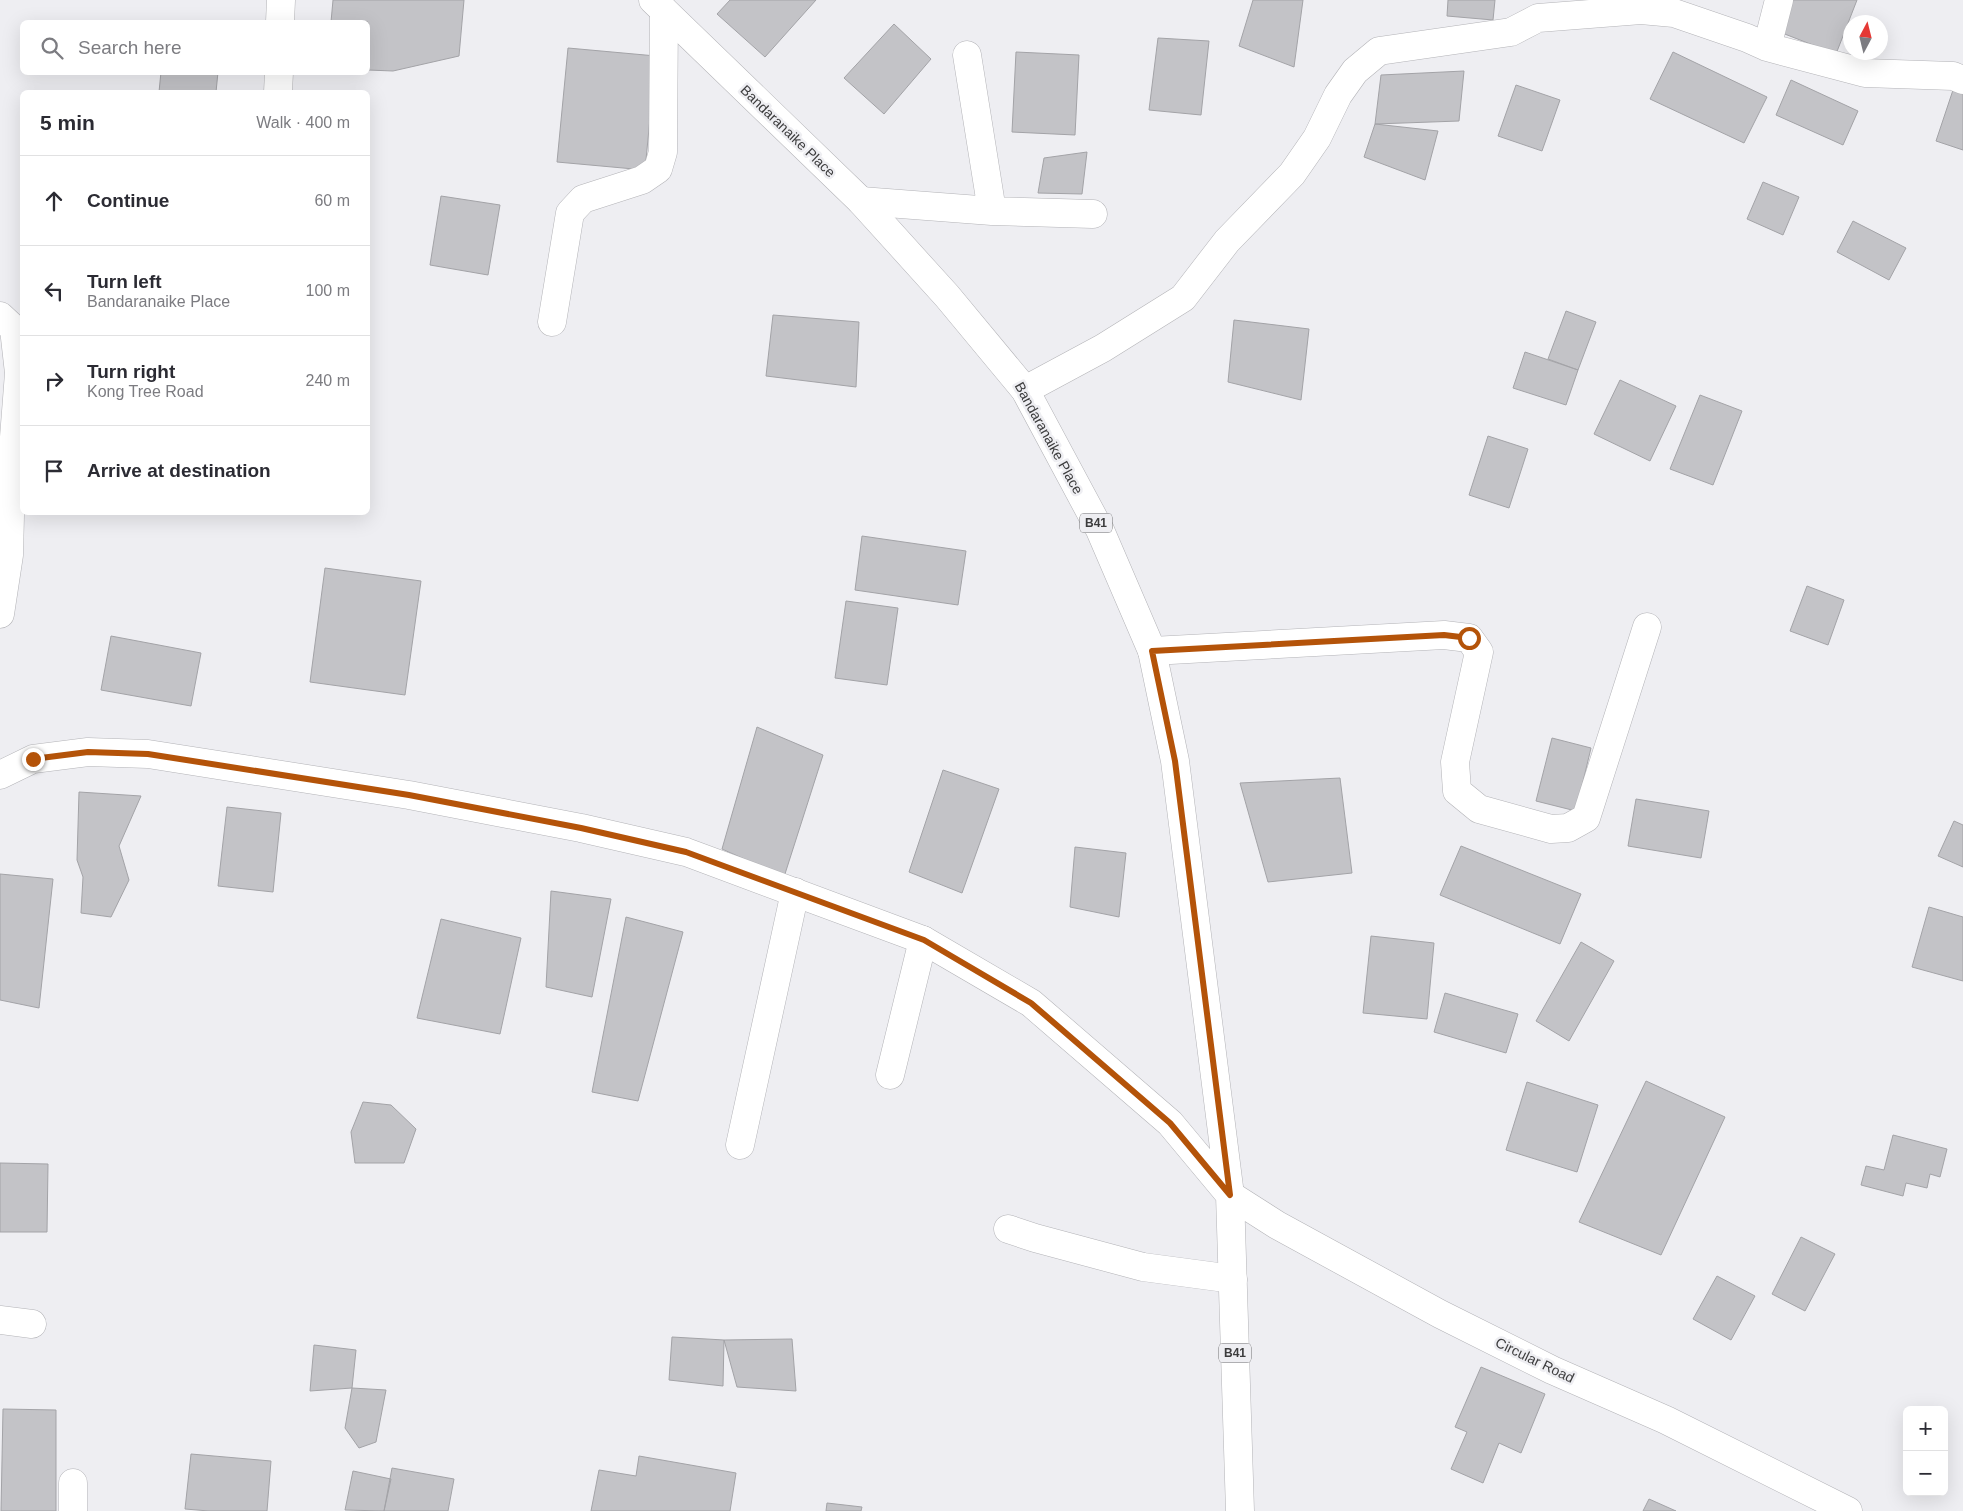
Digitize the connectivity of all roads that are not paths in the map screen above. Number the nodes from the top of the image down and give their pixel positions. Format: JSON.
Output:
{"nodes":[{"id":1,"x":281,"y":0,"type":"edge"},
{"id":2,"x":1779,"y":0,"type":"edge"},
{"id":3,"x":658,"y":5,"type":"edge"},
{"id":4,"x":1540,"y":9,"type":"edge"},
{"id":5,"x":280,"y":20,"type":"edge"},
{"id":6,"x":1767,"y":47,"type":"junction"},
{"id":7,"x":967,"y":55,"type":"dead end"},
{"id":8,"x":278,"y":75,"type":"edge"},
{"id":9,"x":1963,"y":80,"type":"edge"},
{"id":10,"x":278,"y":90,"type":"edge"},
{"id":11,"x":861,"y":201,"type":"junction"},
{"id":12,"x":992,"y":211,"type":"junction"},
{"id":13,"x":1093,"y":214,"type":"dead end"},
{"id":14,"x":0,"y":316,"type":"edge"},
{"id":15,"x":552,"y":322,"type":"dead end"},
{"id":16,"x":1025,"y":390,"type":"junction"},
{"id":17,"x":0,"y":614,"type":"edge"},
{"id":18,"x":1647,"y":626,"type":"dead end"},
{"id":19,"x":1152,"y":651,"type":"junction"},
{"id":20,"x":0,"y":775,"type":"edge"},
{"id":21,"x":795,"y":892,"type":"junction"},
{"id":22,"x":924,"y":940,"type":"junction"},
{"id":23,"x":890,"y":1075,"type":"dead end"},
{"id":24,"x":740,"y":1146,"type":"dead end"},
{"id":25,"x":1230,"y":1195,"type":"junction"},
{"id":26,"x":1008,"y":1228,"type":"dead end"},
{"id":27,"x":1233,"y":1279,"type":"junction"},
{"id":28,"x":0,"y":1320,"type":"edge"},
{"id":29,"x":32,"y":1324,"type":"dead end"},
{"id":30,"x":73,"y":1483,"type":"dead end"},
{"id":31,"x":74,"y":1511,"type":"edge"},
{"id":32,"x":1240,"y":1511,"type":"edge"},
{"id":33,"x":1848,"y":1511,"type":"edge"}],
"edges":[{"from":1,"to":5,"type":"street"},
{"from":2,"to":6,"type":"street"},
{"from":3,"to":11,"type":"street","name":"Bandaranaike Place","number":"B41"},
{"from":3,"to":15,"type":"street"},
{"from":4,"to":6,"type":"street"},
{"from":4,"to":16,"type":"street"},
{"from":6,"to":9,"type":"street"},
{"from":7,"to":12,"type":"street"},
{"from":8,"to":10,"type":"street"},
{"from":11,"to":12,"type":"street"},
{"from":11,"to":16,"type":"street","name":"Bandaranaike Place","number":"B41"},
{"from":12,"to":13,"type":"street"},
{"from":14,"to":17,"type":"street"},
{"from":16,"to":19,"type":"street","name":"Bandaranaike Place","number":"B41"},
{"from":18,"to":19,"type":"street"},
{"from":19,"to":25,"type":"street","name":"Bandaranaike Place","number":"B41"},
{"from":20,"to":21,"type":"street","name":"Circular Road"},
{"from":21,"to":22,"type":"street","name":"Circular Road"},
{"from":21,"to":24,"type":"street"},
{"from":22,"to":23,"type":"street"},
{"from":22,"to":25,"type":"street","name":"Circular Road"},
{"from":25,"to":27,"type":"street","name":"Bandaranaike Place","number":"B41"},
{"from":25,"to":33,"type":"street","name":"Circular Road"},
{"from":26,"to":27,"type":"street"},
{"from":27,"to":32,"type":"street","name":"Bandaranaike Place","number":"B41"},
{"from":28,"to":29,"type":"street"},
{"from":30,"to":31,"type":"street"}]}
